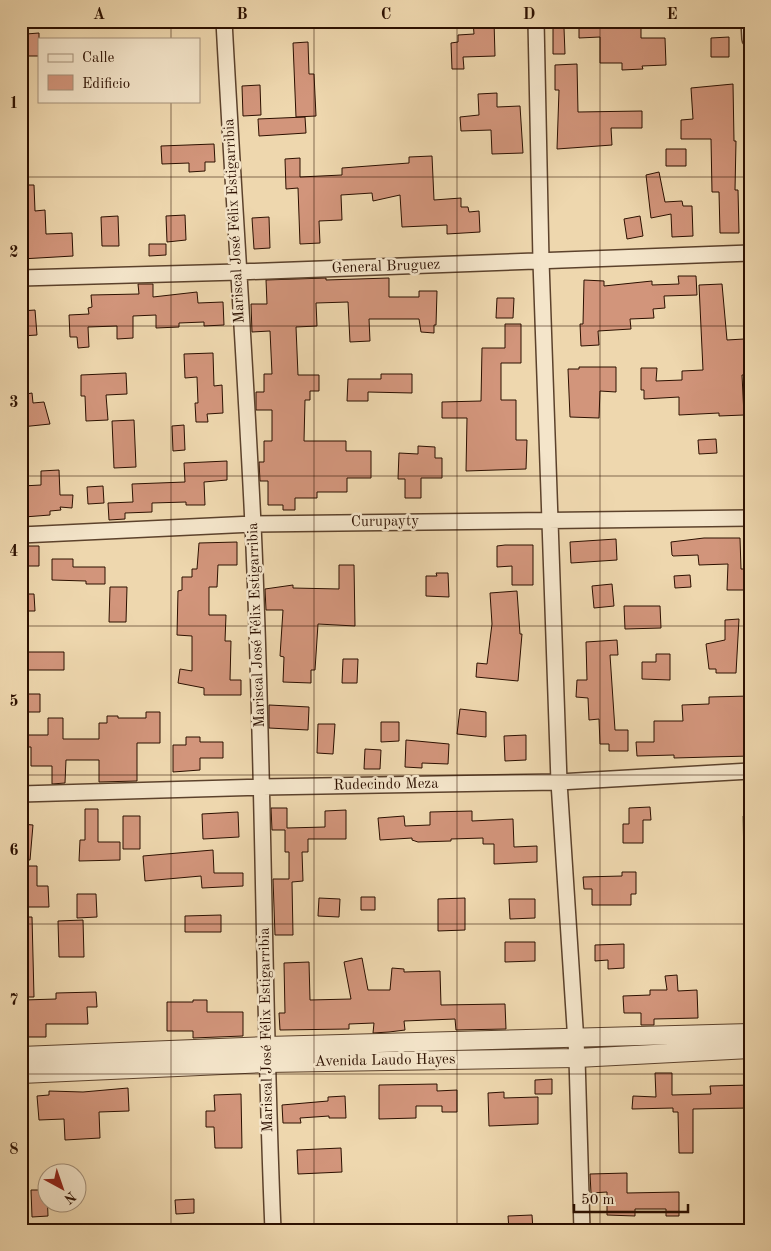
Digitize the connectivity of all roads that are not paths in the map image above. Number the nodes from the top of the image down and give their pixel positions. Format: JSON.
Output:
{"nodes":[{"id":1,"x":224,"y":21,"type":"edge"},
{"id":2,"x":536,"y":21,"type":"edge"},
{"id":3,"x":749,"y":21,"type":"edge"},
{"id":4,"x":750,"y":38,"type":"edge"},
{"id":5,"x":750,"y":252,"type":"edge"},
{"id":6,"x":541,"y":261,"type":"junction"},
{"id":7,"x":238,"y":272,"type":"junction"},
{"id":8,"x":21,"y":278,"type":"edge"},
{"id":9,"x":750,"y":518,"type":"edge"},
{"id":10,"x":551,"y":519,"type":"junction"},
{"id":11,"x":253,"y":524,"type":"junction"},
{"id":12,"x":21,"y":535,"type":"edge"},
{"id":13,"x":750,"y":771,"type":"edge"},
{"id":14,"x":559,"y":782,"type":"junction"},
{"id":15,"x":263,"y":787,"type":"junction"},
{"id":16,"x":21,"y":794,"type":"edge"},
{"id":17,"x":750,"y":1033,"type":"edge"},
{"id":18,"x":575,"y":1039,"type":"junction"},
{"id":19,"x":750,"y":1049,"type":"edge"},
{"id":20,"x":266,"y":1055,"type":"junction"},
{"id":21,"x":21,"y":1056,"type":"edge"},
{"id":22,"x":577,"y":1058,"type":"junction"},
{"id":23,"x":21,"y":1074,"type":"edge"},
{"id":24,"x":273,"y":1230,"type":"edge"},
{"id":25,"x":582,"y":1230,"type":"edge"}],
"edges":[{"from":1,"to":7,"type":"street","name":"Mariscal José Félix Estigarribia"},
{"from":2,"to":6,"type":"street"},
{"from":3,"to":4,"type":"street"},
{"from":5,"to":6,"type":"street","name":"General Bruguez"},
{"from":6,"to":7,"type":"street","name":"General Bruguez"},
{"from":6,"to":10,"type":"street"},
{"from":7,"to":8,"type":"street","name":"General Bruguez"},
{"from":7,"to":11,"type":"street","name":"Mariscal José Félix Estigarribia"},
{"from":9,"to":10,"type":"street","name":"Curupayty"},
{"from":10,"to":11,"type":"street","name":"Curupayty"},
{"from":10,"to":14,"type":"street"},
{"from":11,"to":12,"type":"street","name":"Curupayty"},
{"from":11,"to":15,"type":"street","name":"Mariscal José Félix Estigarribia"},
{"from":13,"to":14,"type":"street","name":"Rudecindo Meza"},
{"from":14,"to":15,"type":"street","name":"Rudecindo Meza"},
{"from":14,"to":18,"type":"street"},
{"from":15,"to":16,"type":"street","name":"Rudecindo Meza"},
{"from":15,"to":20,"type":"street","name":"Mariscal José Félix Estigarribia"},
{"from":17,"to":18,"type":"street","name":"Avenida Laudo Hayes"},
{"from":18,"to":20,"type":"street","name":"Avenida Laudo Hayes"},
{"from":18,"to":22,"type":"street"},
{"from":19,"to":22,"type":"street","name":"Avenida Laudo Hayes"},
{"from":20,"to":21,"type":"street","name":"Avenida Laudo Hayes"},
{"from":20,"to":22,"type":"street","name":"Avenida Laudo Hayes"},
{"from":20,"to":23,"type":"street","name":"Avenida Laudo Hayes"},
{"from":20,"to":24,"type":"street","name":"Mariscal José Félix Estigarribia"},
{"from":22,"to":25,"type":"street"}]}
